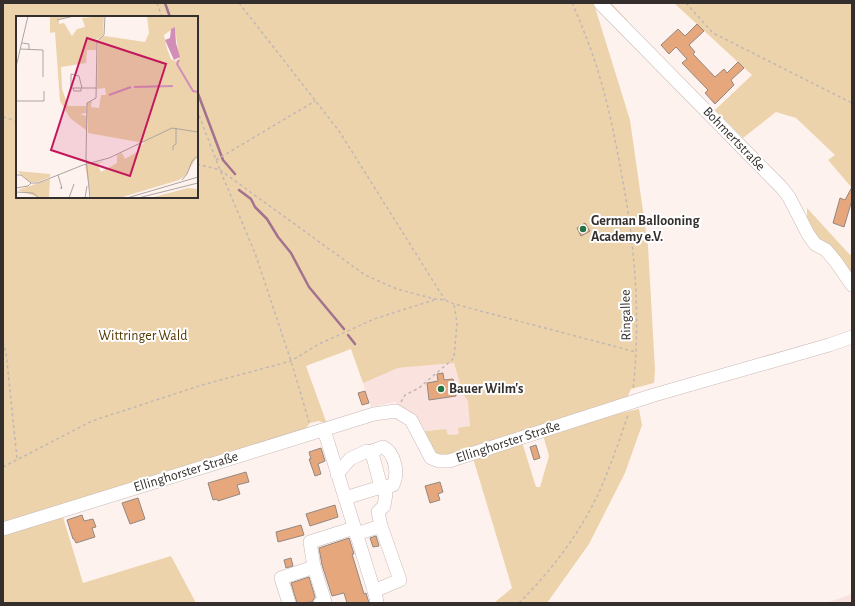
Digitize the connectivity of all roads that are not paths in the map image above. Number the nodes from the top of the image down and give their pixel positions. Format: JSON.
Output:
{"nodes":[{"id":1,"x":600,"y":3,"type":"edge"},
{"id":2,"x":852,"y":285,"type":"edge"},
{"id":3,"x":852,"y":337,"type":"edge"},
{"id":4,"x":318,"y":432,"type":"junction"},
{"id":5,"x":369,"y":452,"type":"junction"},
{"id":6,"x":337,"y":474,"type":"junction"},
{"id":7,"x":382,"y":487,"type":"junction"},
{"id":8,"x":345,"y":498,"type":"junction"},
{"id":9,"x":381,"y":526,"type":"junction"},
{"id":10,"x":3,"y":529,"type":"edge"},
{"id":11,"x":355,"y":531,"type":"junction"},
{"id":12,"x":314,"y":567,"type":"junction"},
{"id":13,"x":376,"y":597,"type":"edge"},
{"id":14,"x":288,"y":603,"type":"edge"},
{"id":15,"x":320,"y":603,"type":"edge"}],
"edges":[{"from":1,"to":2,"type":"street","name":"Bohmertstraße"},
{"from":3,"to":4,"type":"street","name":"Ellinghorster Straße"},
{"from":4,"to":6,"type":"street"},
{"from":4,"to":10,"type":"street","name":"Ellinghorster Straße"},
{"from":5,"to":6,"type":"street"},
{"from":5,"to":7,"type":"street"},
{"from":5,"to":7,"type":"street"},
{"from":6,"to":8,"type":"street"},
{"from":7,"to":8,"type":"street"},
{"from":7,"to":9,"type":"street"},
{"from":8,"to":11,"type":"street"},
{"from":9,"to":11,"type":"street"},
{"from":9,"to":13,"type":"street"},
{"from":11,"to":12,"type":"street"},
{"from":11,"to":13,"type":"street"},
{"from":12,"to":14,"type":"street"},
{"from":12,"to":15,"type":"street"}]}
